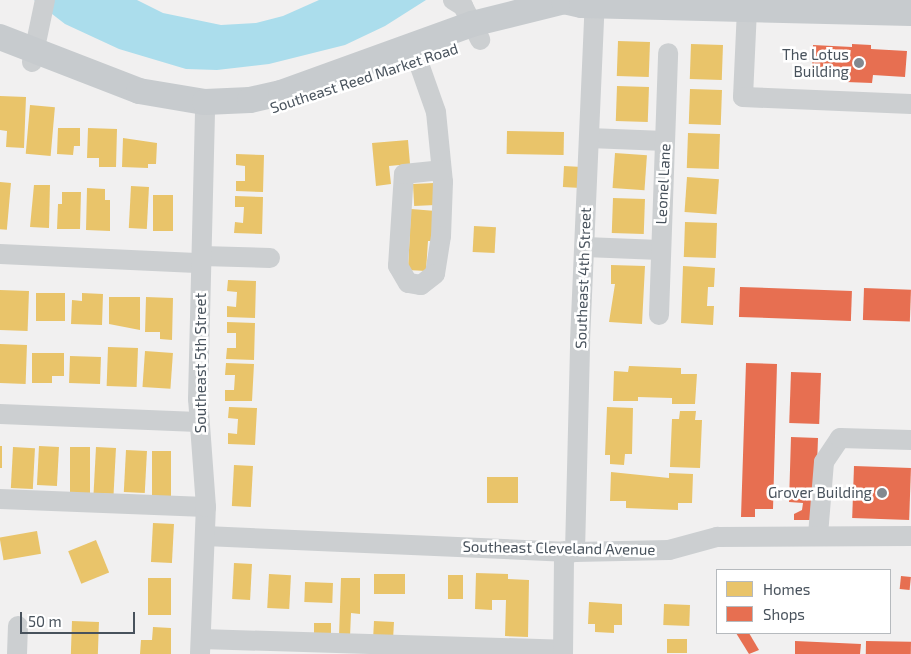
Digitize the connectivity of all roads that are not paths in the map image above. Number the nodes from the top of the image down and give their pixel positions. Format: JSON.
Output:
{"nodes":[{"id":1,"x":453,"y":0,"type":"edge"},
{"id":2,"x":591,"y":3,"type":"edge"},
{"id":3,"x":747,"y":9,"type":"junction"},
{"id":4,"x":43,"y":10,"type":"edge"},
{"id":5,"x":911,"y":13,"type":"edge"},
{"id":6,"x":476,"y":32,"type":"junction"},
{"id":7,"x":0,"y":37,"type":"edge"},
{"id":8,"x":0,"y":50,"type":"edge"},
{"id":9,"x":668,"y":53,"type":"dead end"},
{"id":10,"x":34,"y":56,"type":"junction"},
{"id":11,"x":418,"y":61,"type":"junction"},
{"id":12,"x":911,"y":104,"type":"edge"},
{"id":13,"x":205,"y":108,"type":"junction"},
{"id":14,"x":589,"y":138,"type":"junction"},
{"id":15,"x":665,"y":141,"type":"junction"},
{"id":16,"x":441,"y":170,"type":"junction"},
{"id":17,"x":585,"y":247,"type":"junction"},
{"id":18,"x":660,"y":250,"type":"junction"},
{"id":19,"x":0,"y":254,"type":"edge"},
{"id":20,"x":270,"y":258,"type":"dead end"},
{"id":21,"x":202,"y":259,"type":"junction"},
{"id":22,"x":659,"y":315,"type":"dead end"},
{"id":23,"x":0,"y":414,"type":"edge"},
{"id":24,"x":198,"y":422,"type":"junction"},
{"id":25,"x":911,"y":440,"type":"edge"},
{"id":26,"x":0,"y":499,"type":"edge"},
{"id":27,"x":206,"y":507,"type":"junction"},
{"id":28,"x":818,"y":535,"type":"junction"},
{"id":29,"x":205,"y":536,"type":"junction"},
{"id":30,"x":911,"y":536,"type":"edge"},
{"id":31,"x":570,"y":551,"type":"junction"},
{"id":32,"x":18,"y":626,"type":"dead end"},
{"id":33,"x":200,"y":647,"type":"edge"},
{"id":34,"x":563,"y":652,"type":"edge"},
{"id":35,"x":17,"y":654,"type":"edge"}],
"edges":[{"from":1,"to":6,"type":"street"},
{"from":2,"to":3,"type":"main road","name":"Southeast Reed Market Road"},
{"from":2,"to":6,"type":"main road","name":"Southeast Reed Market Road"},
{"from":2,"to":14,"type":"street","name":"Southeast 4th Street"},
{"from":3,"to":5,"type":"main road","name":"Southeast Reed Market Road"},
{"from":3,"to":12,"type":"street"},
{"from":4,"to":10,"type":"street"},
{"from":6,"to":11,"type":"main road","name":"Southeast Reed Market Road"},
{"from":6,"to":13,"type":"main road","name":"Southeast Reed Market Road"},
{"from":7,"to":10,"type":"main road","name":"Southeast Reed Market Road"},
{"from":8,"to":10,"type":"main road","name":"Southeast Reed Market Road"},
{"from":9,"to":15,"type":"street","name":"Leonel Lane"},
{"from":10,"to":13,"type":"main road","name":"Southeast Reed Market Road"},
{"from":11,"to":13,"type":"main road","name":"Southeast Reed Market Road"},
{"from":11,"to":16,"type":"street"},
{"from":13,"to":21,"type":"street","name":"Southeast 5th Street"},
{"from":14,"to":15,"type":"street"},
{"from":14,"to":17,"type":"street","name":"Southeast 4th Street"},
{"from":15,"to":18,"type":"street","name":"Leonel Lane"},
{"from":16,"to":16,"type":"street"},
{"from":17,"to":18,"type":"street"},
{"from":17,"to":31,"type":"street","name":"Southeast 4th Street"},
{"from":18,"to":22,"type":"street","name":"Leonel Lane"},
{"from":19,"to":21,"type":"street"},
{"from":20,"to":21,"type":"street"},
{"from":21,"to":24,"type":"street","name":"Southeast 5th Street"},
{"from":23,"to":24,"type":"street"},
{"from":24,"to":27,"type":"street","name":"Southeast 5th Street"},
{"from":25,"to":28,"type":"street"},
{"from":26,"to":27,"type":"street"},
{"from":27,"to":29,"type":"street","name":"Southeast 5th Street"},
{"from":28,"to":30,"type":"street","name":"Southeast Cleveland Avenue"},
{"from":28,"to":31,"type":"street","name":"Southeast Cleveland Avenue"},
{"from":29,"to":31,"type":"street","name":"Southeast Cleveland Avenue"},
{"from":29,"to":33,"type":"street","name":"Southeast 5th Street"},
{"from":31,"to":34,"type":"street","name":"Southeast 4th Street"},
{"from":32,"to":35,"type":"street"},
{"from":33,"to":34,"type":"street"}]}
